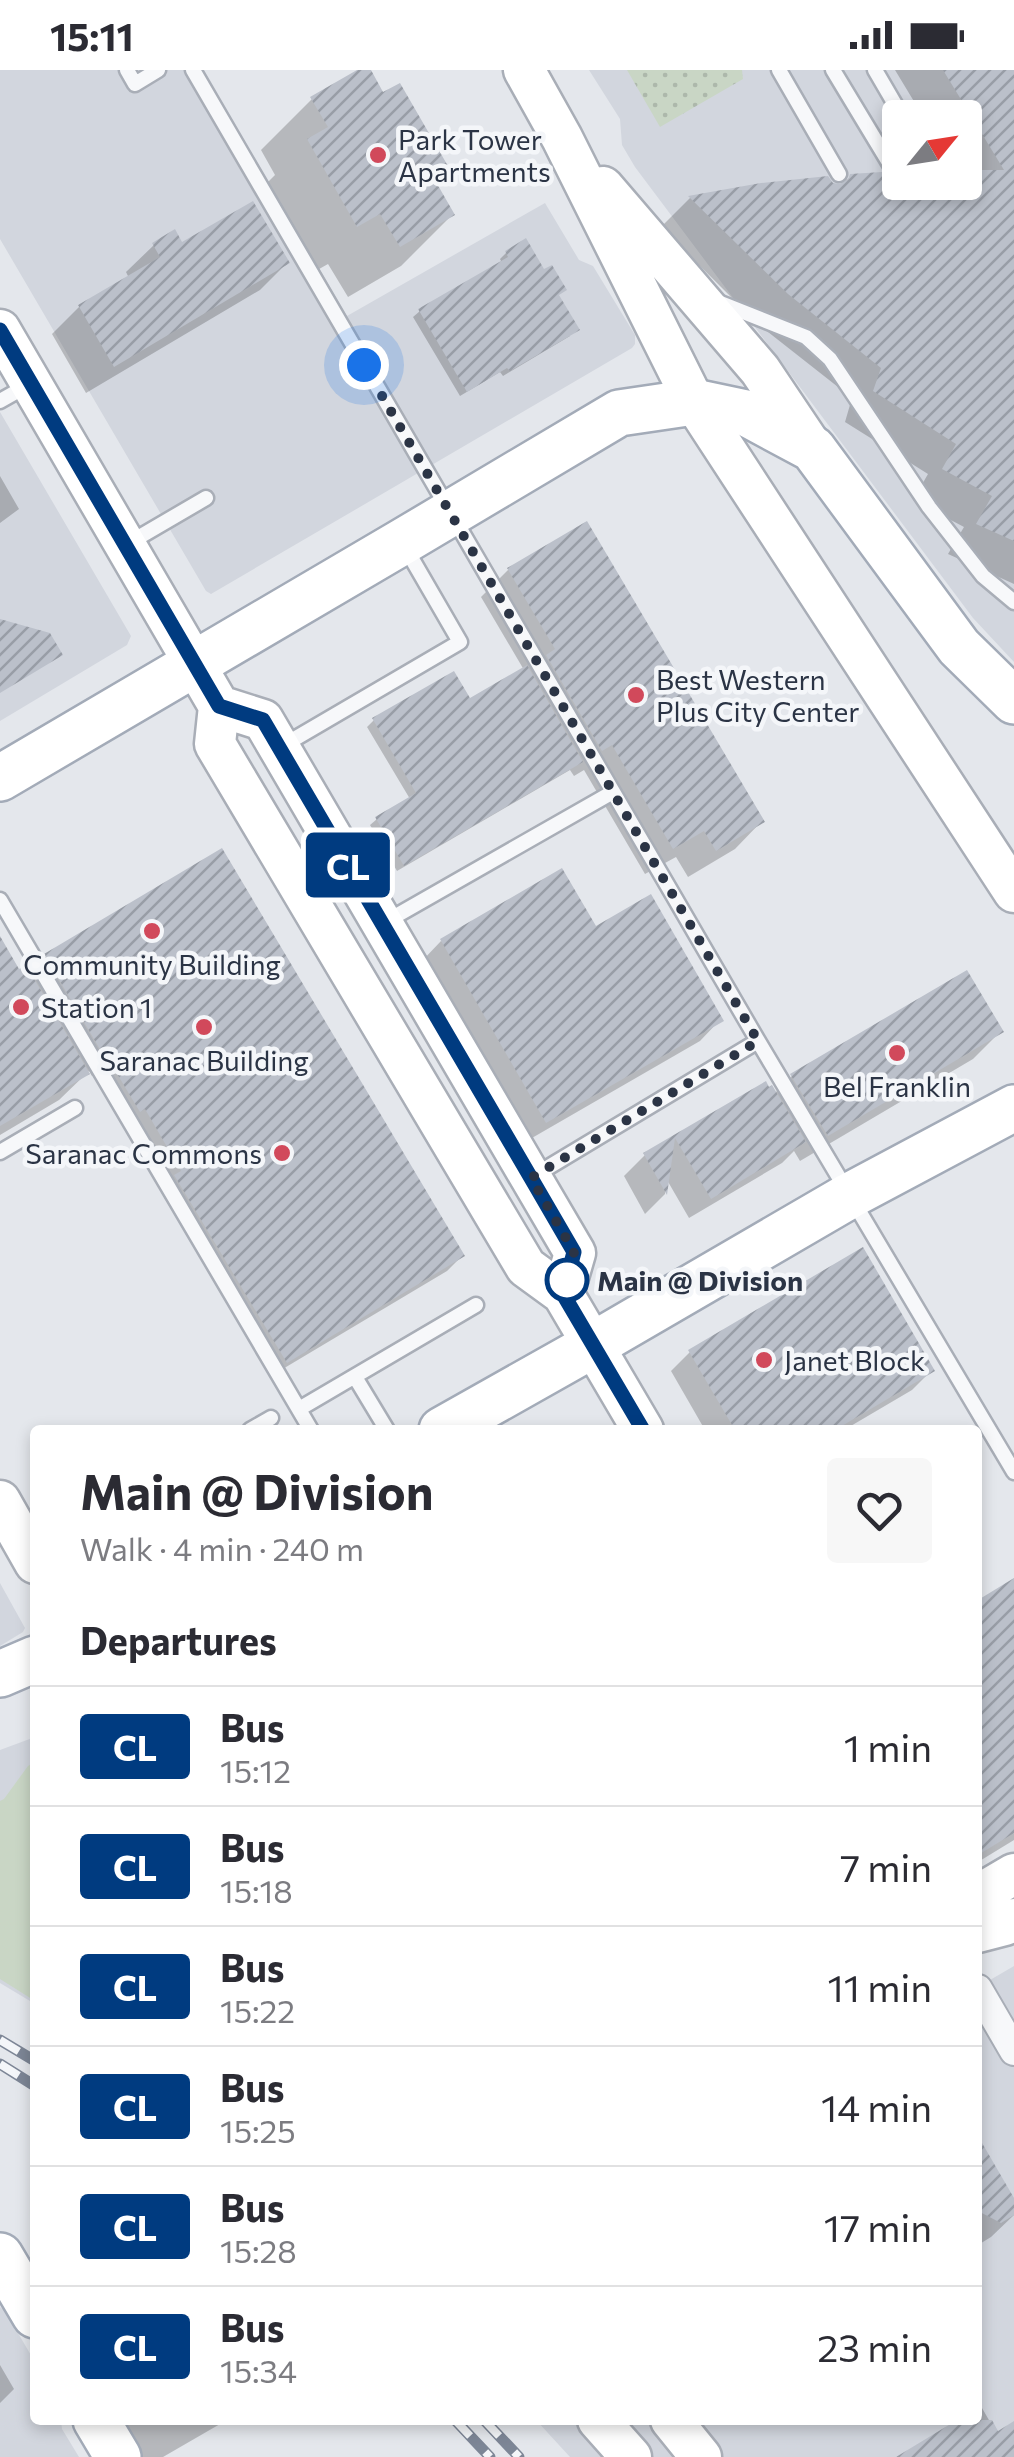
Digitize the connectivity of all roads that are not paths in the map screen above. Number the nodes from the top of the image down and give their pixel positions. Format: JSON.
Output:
{"nodes":[{"id":1,"x":127,"y":70,"type":"edge"},
{"id":2,"x":158,"y":70,"type":"edge"},
{"id":3,"x":192,"y":70,"type":"edge"},
{"id":4,"x":524,"y":70,"type":"edge"},
{"id":5,"x":779,"y":70,"type":"edge"},
{"id":6,"x":833,"y":70,"type":"edge"},
{"id":7,"x":876,"y":70,"type":"edge"},
{"id":8,"x":893,"y":100,"type":"edge"},
{"id":9,"x":562,"y":138,"type":"junction"},
{"id":10,"x":882,"y":151,"type":"edge"},
{"id":11,"x":839,"y":174,"type":"dead end"},
{"id":12,"x":695,"y":294,"type":"junction"},
{"id":13,"x":0,"y":330,"type":"edge"},
{"id":14,"x":16,"y":392,"type":"edge"},
{"id":15,"x":694,"y":402,"type":"junction"},
{"id":16,"x":812,"y":449,"type":"junction"},
{"id":17,"x":206,"y":498,"type":"dead end"},
{"id":18,"x":450,"y":514,"type":"junction"},
{"id":19,"x":402,"y":542,"type":"junction"},
{"id":20,"x":125,"y":545,"type":"junction"},
{"id":21,"x":1014,"y":602,"type":"edge"},
{"id":22,"x":194,"y":663,"type":"junction"},
{"id":23,"x":1014,"y":701,"type":"edge"},
{"id":24,"x":219,"y":706,"type":"junction"},
{"id":25,"x":279,"y":748,"type":"junction"},
{"id":26,"x":0,"y":778,"type":"edge"},
{"id":27,"x":612,"y":792,"type":"junction"},
{"id":28,"x":1014,"y":892,"type":"edge"},
{"id":29,"x":0,"y":900,"type":"edge"},
{"id":30,"x":382,"y":924,"type":"junction"},
{"id":31,"x":758,"y":1041,"type":"junction"},
{"id":32,"x":75,"y":1108,"type":"dead end"},
{"id":33,"x":1014,"y":1108,"type":"edge"},
{"id":34,"x":0,"y":1152,"type":"edge"},
{"id":35,"x":531,"y":1178,"type":"junction"},
{"id":36,"x":849,"y":1196,"type":"junction"},
{"id":37,"x":563,"y":1294,"type":"junction"},
{"id":38,"x":476,"y":1305,"type":"dead end"},
{"id":39,"x":594,"y":1345,"type":"junction"},
{"id":40,"x":355,"y":1376,"type":"junction"},
{"id":41,"x":299,"y":1409,"type":"junction"},
{"id":42,"x":271,"y":1418,"type":"dead end"},
{"id":43,"x":259,"y":1425,"type":"edge"},
{"id":44,"x":308,"y":1425,"type":"edge"},
{"id":45,"x":384,"y":1425,"type":"edge"},
{"id":46,"x":451,"y":1425,"type":"edge"},
{"id":47,"x":640,"y":1425,"type":"edge"},
{"id":48,"x":1014,"y":1472,"type":"edge"},
{"id":49,"x":0,"y":1501,"type":"edge"},
{"id":50,"x":30,"y":1553,"type":"edge"},
{"id":51,"x":30,"y":1661,"type":"edge"},
{"id":52,"x":0,"y":1674,"type":"edge"},
{"id":53,"x":1014,"y":1874,"type":"edge"},
{"id":54,"x":982,"y":1895,"type":"edge"},
{"id":55,"x":1014,"y":1920,"type":"edge"},
{"id":56,"x":982,"y":1931,"type":"edge"},
{"id":57,"x":982,"y":1996,"type":"edge"},
{"id":58,"x":1014,"y":2051,"type":"edge"},
{"id":59,"x":0,"y":2258,"type":"edge"},
{"id":60,"x":30,"y":2308,"type":"edge"},
{"id":61,"x":99,"y":2425,"type":"edge"},
{"id":62,"x":603,"y":2425,"type":"edge"},
{"id":63,"x":674,"y":2425,"type":"edge"},
{"id":64,"x":118,"y":2457,"type":"edge"},
{"id":65,"x":632,"y":2457,"type":"edge"},
{"id":66,"x":701,"y":2457,"type":"edge"}],
"edges":[{"from":1,"to":2,"type":"lane"},
{"from":3,"to":18,"type":"lane"},
{"from":4,"to":9,"type":"main road"},
{"from":5,"to":11,"type":"lane"},
{"from":6,"to":10,"type":"lane"},
{"from":7,"to":8,"type":"lane"},
{"from":9,"to":12,"type":"main road"},
{"from":9,"to":15,"type":"main road"},
{"from":12,"to":16,"type":"main road"},
{"from":12,"to":21,"type":"lane"},
{"from":13,"to":14,"type":"main road"},
{"from":14,"to":20,"type":"main road"},
{"from":15,"to":16,"type":"main road"},
{"from":15,"to":18,"type":"main road"},
{"from":15,"to":28,"type":"main road"},
{"from":16,"to":23,"type":"main road"},
{"from":17,"to":20,"type":"lane"},
{"from":18,"to":19,"type":"main road"},
{"from":18,"to":27,"type":"lane"},
{"from":19,"to":22,"type":"main road"},
{"from":19,"to":25,"type":"lane"},
{"from":20,"to":22,"type":"main road"},
{"from":22,"to":24,"type":"main road"},
{"from":22,"to":26,"type":"main road"},
{"from":24,"to":25,"type":"main road"},
{"from":24,"to":37,"type":"main road"},
{"from":25,"to":30,"type":"main road"},
{"from":27,"to":30,"type":"lane"},
{"from":27,"to":31,"type":"lane"},
{"from":29,"to":41,"type":"lane"},
{"from":30,"to":35,"type":"main road"},
{"from":31,"to":35,"type":"lane"},
{"from":31,"to":36,"type":"lane"},
{"from":32,"to":34,"type":"lane"},
{"from":33,"to":36,"type":"main road"},
{"from":35,"to":37,"type":"main road"},
{"from":36,"to":39,"type":"main road"},
{"from":36,"to":48,"type":"lane"},
{"from":37,"to":39,"type":"main road"},
{"from":38,"to":40,"type":"lane"},
{"from":39,"to":46,"type":"main road"},
{"from":39,"to":47,"type":"main road"},
{"from":40,"to":41,"type":"lane"},
{"from":40,"to":45,"type":"lane"},
{"from":41,"to":44,"type":"lane"},
{"from":42,"to":43,"type":"lane"},
{"from":49,"to":50,"type":"main road"},
{"from":51,"to":52,"type":"main road"},
{"from":53,"to":54,"type":"main road"},
{"from":55,"to":56,"type":"main road"},
{"from":57,"to":58,"type":"street"},
{"from":59,"to":60,"type":"main road"},
{"from":61,"to":64,"type":"main road"},
{"from":62,"to":65,"type":"main road"},
{"from":63,"to":66,"type":"main road"}]}
